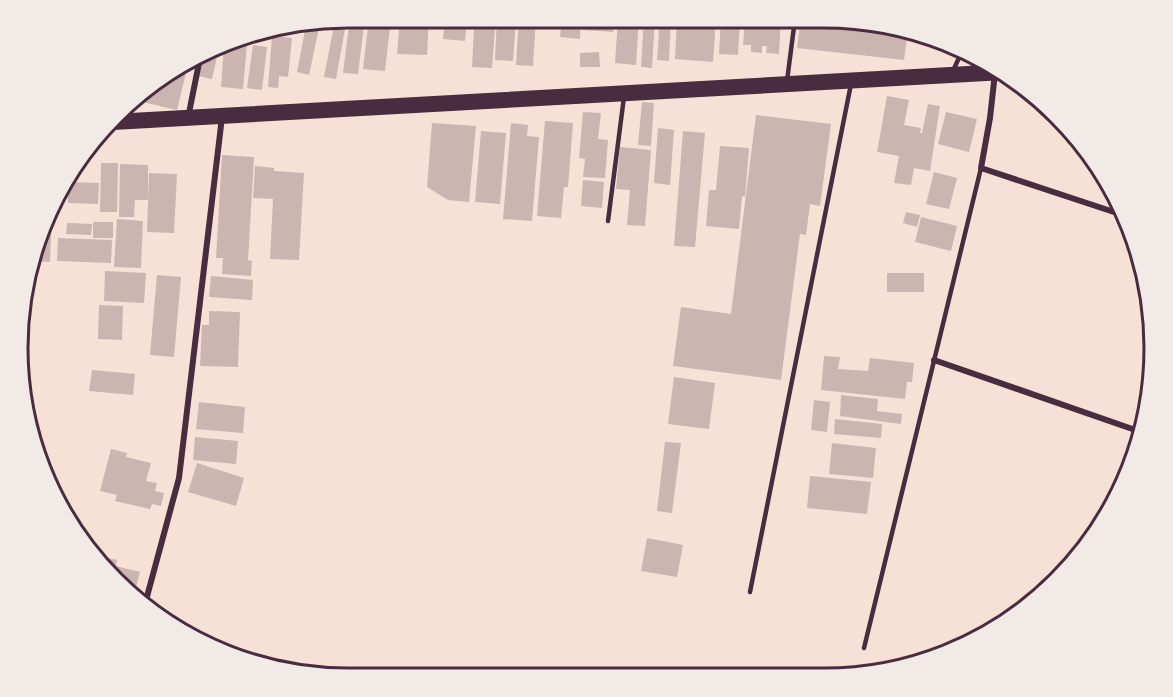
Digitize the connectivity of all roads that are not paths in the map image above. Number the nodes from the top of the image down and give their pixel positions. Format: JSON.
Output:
{"nodes":[{"id":1,"x":794,"y":28,"type":"edge"},
{"id":2,"x":958,"y":58,"type":"edge"},
{"id":3,"x":198,"y":66,"type":"edge"},
{"id":4,"x":987,"y":73,"type":"edge"},
{"id":5,"x":950,"y":76,"type":"junction"},
{"id":6,"x":998,"y":80,"type":"edge"},
{"id":7,"x":852,"y":81,"type":"junction"},
{"id":8,"x":787,"y":85,"type":"junction"},
{"id":9,"x":624,"y":94,"type":"junction"},
{"id":10,"x":222,"y":117,"type":"junction"},
{"id":11,"x":188,"y":118,"type":"junction"},
{"id":12,"x":123,"y":122,"type":"edge"},
{"id":13,"x":981,"y":168,"type":"junction"},
{"id":14,"x":1113,"y":212,"type":"edge"},
{"id":15,"x":608,"y":220,"type":"dead end"},
{"id":16,"x":934,"y":360,"type":"junction"},
{"id":17,"x":1134,"y":430,"type":"edge"},
{"id":18,"x":750,"y":592,"type":"dead end"},
{"id":19,"x":147,"y":596,"type":"edge"},
{"id":20,"x":864,"y":648,"type":"dead end"}],
"edges":[{"from":1,"to":8,"type":"lane"},
{"from":2,"to":5,"type":"lane"},
{"from":3,"to":11,"type":"street"},
{"from":4,"to":5,"type":"highway"},
{"from":5,"to":7,"type":"highway"},
{"from":6,"to":13,"type":"street"},
{"from":7,"to":8,"type":"highway"},
{"from":7,"to":18,"type":"lane"},
{"from":8,"to":9,"type":"highway"},
{"from":9,"to":10,"type":"highway"},
{"from":9,"to":15,"type":"lane"},
{"from":10,"to":11,"type":"highway"},
{"from":10,"to":19,"type":"street"},
{"from":11,"to":12,"type":"highway"},
{"from":13,"to":14,"type":"street"},
{"from":13,"to":16,"type":"lane"},
{"from":16,"to":17,"type":"street"},
{"from":16,"to":20,"type":"lane"}]}
